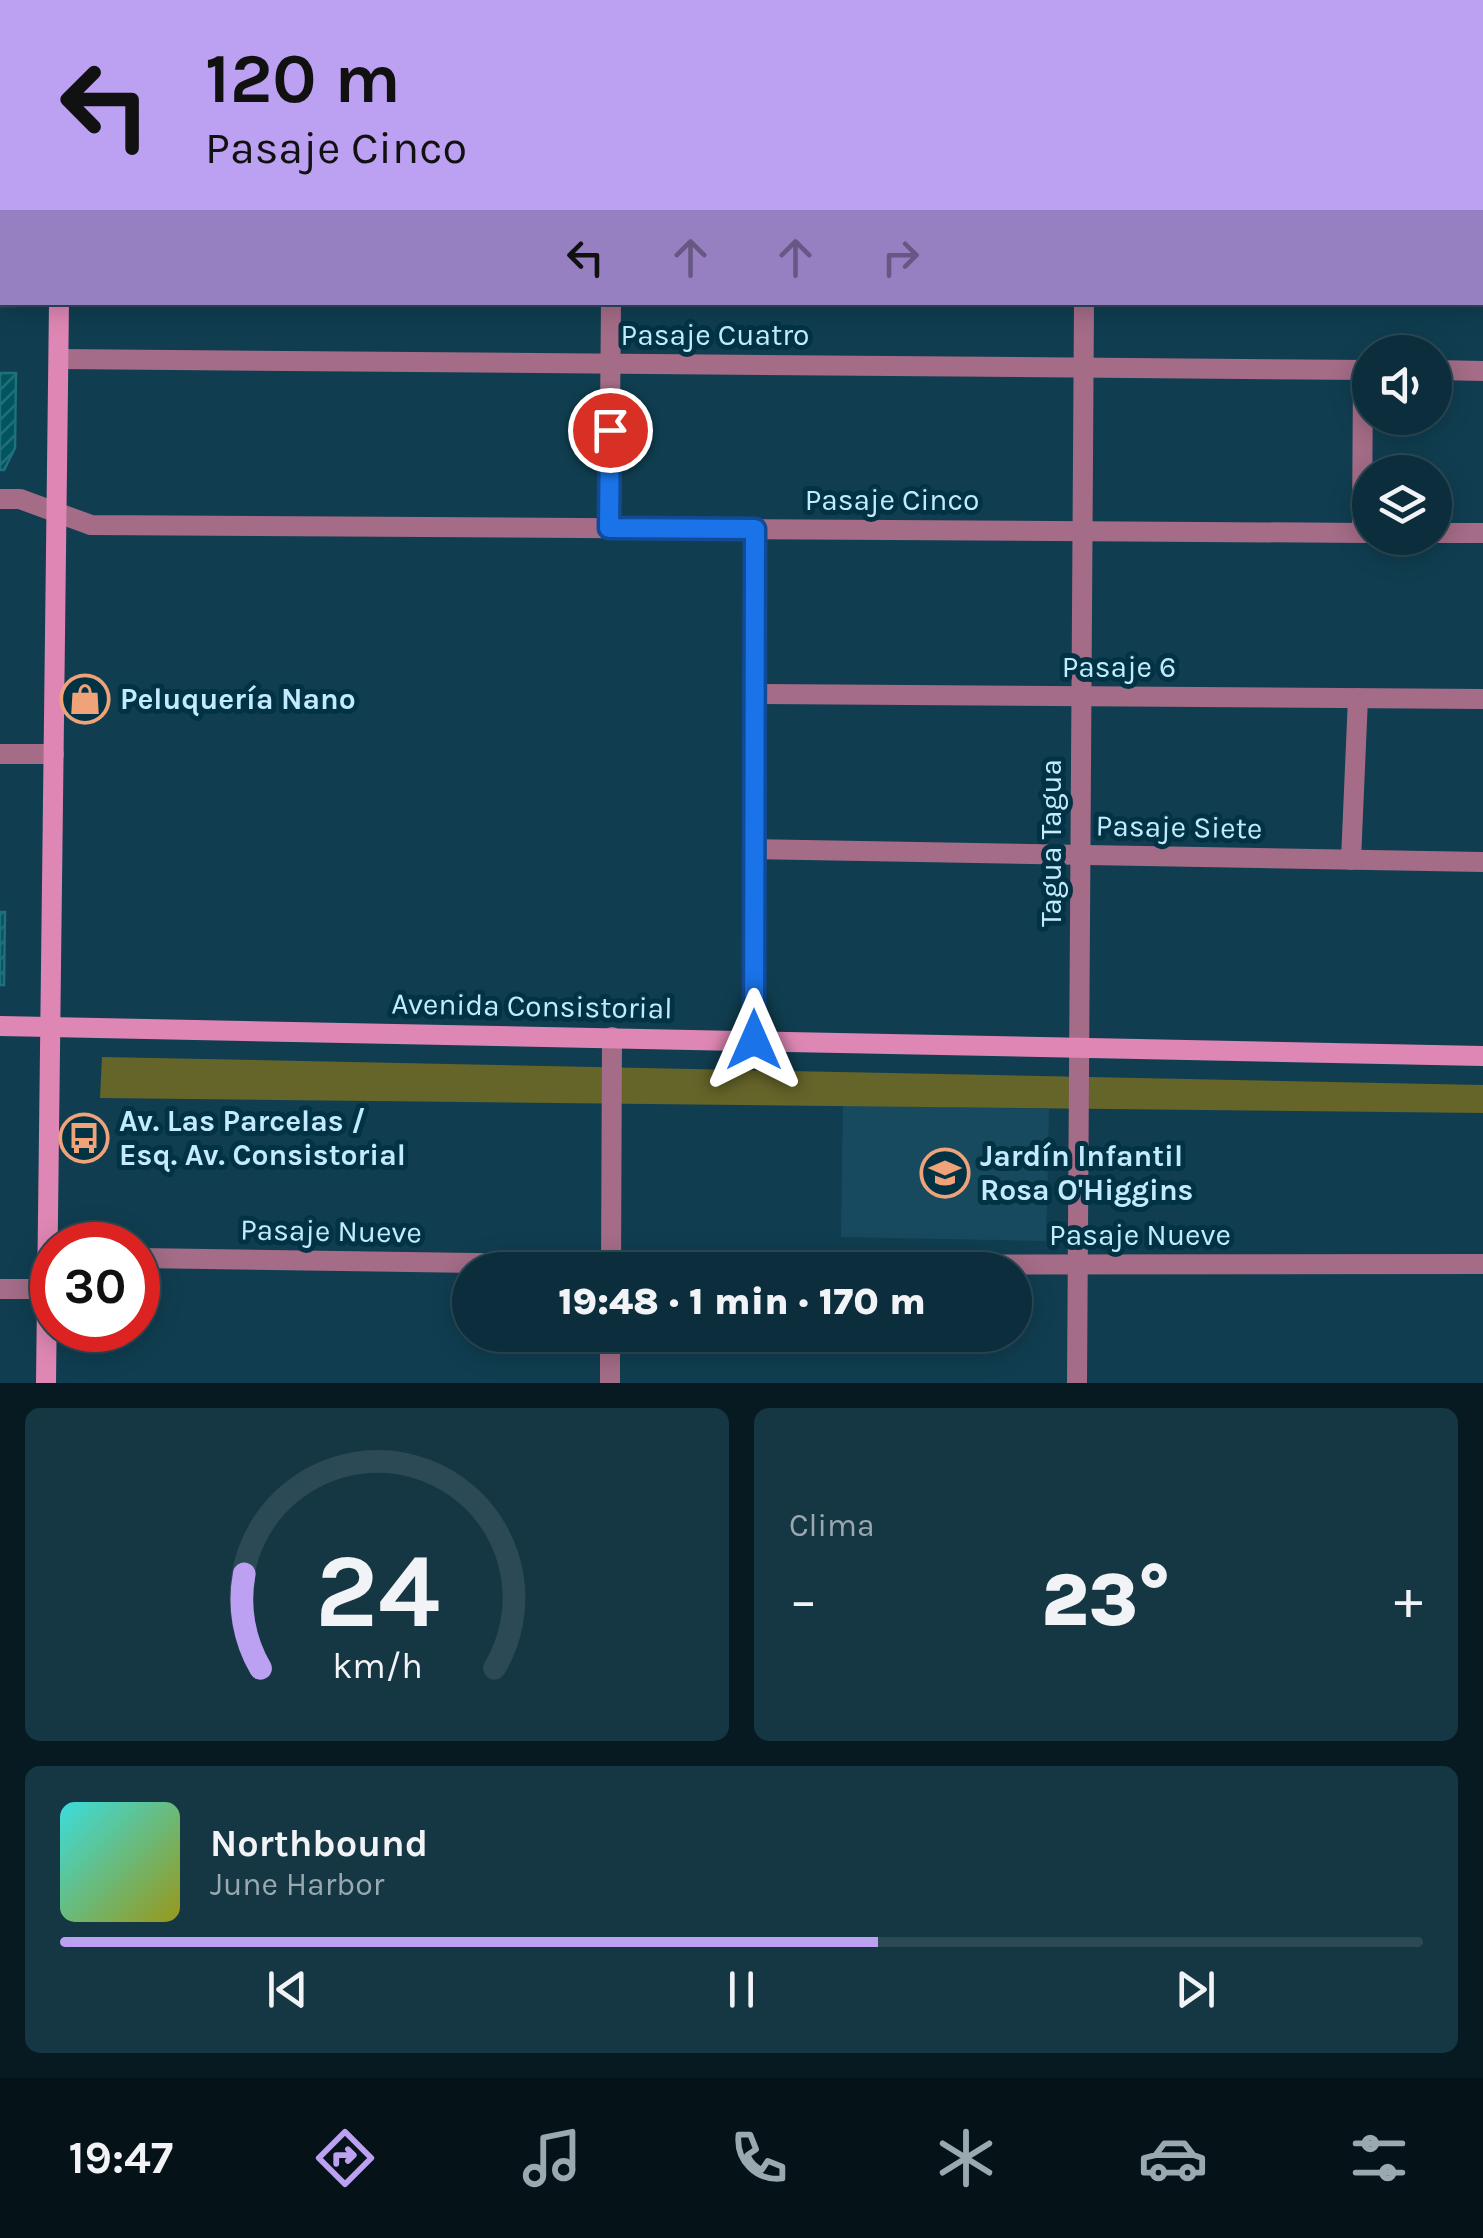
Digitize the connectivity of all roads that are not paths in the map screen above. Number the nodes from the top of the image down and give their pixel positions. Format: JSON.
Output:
{"nodes":[{"id":1,"x":59,"y":305,"type":"edge"},
{"id":2,"x":611,"y":305,"type":"edge"},
{"id":3,"x":1084,"y":305,"type":"edge"},
{"id":4,"x":59,"y":360,"type":"junction"},
{"id":5,"x":610,"y":364,"type":"junction"},
{"id":6,"x":1084,"y":367,"type":"junction"},
{"id":7,"x":1352,"y":370,"type":"edge"},
{"id":8,"x":1452,"y":370,"type":"edge"},
{"id":9,"x":1483,"y":370,"type":"edge"},
{"id":10,"x":0,"y":499,"type":"edge"},
{"id":11,"x":56,"y":511,"type":"junction"},
{"id":12,"x":609,"y":528,"type":"junction"},
{"id":13,"x":755,"y":529,"type":"junction"},
{"id":14,"x":1083,"y":531,"type":"junction"},
{"id":15,"x":1352,"y":533,"type":"edge"},
{"id":16,"x":1452,"y":533,"type":"edge"},
{"id":17,"x":1483,"y":534,"type":"edge"},
{"id":18,"x":754,"y":694,"type":"junction"},
{"id":19,"x":1082,"y":696,"type":"junction"},
{"id":20,"x":1358,"y":698,"type":"junction"},
{"id":21,"x":1483,"y":699,"type":"edge"},
{"id":22,"x":0,"y":754,"type":"edge"},
{"id":23,"x":54,"y":754,"type":"junction"},
{"id":24,"x":754,"y":849,"type":"junction"},
{"id":25,"x":1080,"y":855,"type":"junction"},
{"id":26,"x":1351,"y":860,"type":"junction"},
{"id":27,"x":1483,"y":862,"type":"edge"},
{"id":28,"x":0,"y":1026,"type":"edge"},
{"id":29,"x":50,"y":1026,"type":"junction"},
{"id":30,"x":612,"y":1037,"type":"junction"},
{"id":31,"x":754,"y":1040,"type":"junction"},
{"id":32,"x":1080,"y":1047,"type":"junction"},
{"id":33,"x":1483,"y":1056,"type":"edge"},
{"id":34,"x":50,"y":1222,"type":"edge"},
{"id":35,"x":611,"y":1252,"type":"edge"},
{"id":36,"x":160,"y":1258,"type":"edge"},
{"id":37,"x":1483,"y":1264,"type":"edge"},
{"id":38,"x":452,"y":1265,"type":"edge"},
{"id":39,"x":1032,"y":1266,"type":"edge"},
{"id":40,"x":1078,"y":1266,"type":"junction"},
{"id":41,"x":0,"y":1289,"type":"edge"},
{"id":42,"x":30,"y":1289,"type":"edge"},
{"id":43,"x":46,"y":1352,"type":"edge"},
{"id":44,"x":610,"y":1352,"type":"edge"},
{"id":45,"x":46,"y":1383,"type":"edge"},
{"id":46,"x":610,"y":1383,"type":"edge"},
{"id":47,"x":1077,"y":1383,"type":"edge"}],
"edges":[{"from":1,"to":4,"type":"street"},
{"from":2,"to":5,"type":"street"},
{"from":3,"to":6,"type":"street","name":"Tagua Tagua"},
{"from":4,"to":5,"type":"street","name":"Pasaje Cuatro"},
{"from":4,"to":11,"type":"street"},
{"from":5,"to":6,"type":"street","name":"Pasaje Cuatro"},
{"from":5,"to":12,"type":"street"},
{"from":6,"to":7,"type":"street","name":"Pasaje Cuatro"},
{"from":6,"to":14,"type":"street","name":"Tagua Tagua"},
{"from":8,"to":9,"type":"street"},
{"from":10,"to":11,"type":"street","name":"Pasaje Cinco"},
{"from":11,"to":12,"type":"street","name":"Pasaje Cinco"},
{"from":11,"to":23,"type":"street"},
{"from":12,"to":13,"type":"street","name":"Pasaje Cinco"},
{"from":13,"to":14,"type":"street","name":"Pasaje Cinco"},
{"from":13,"to":18,"type":"street"},
{"from":14,"to":15,"type":"street","name":"Pasaje Cinco"},
{"from":14,"to":19,"type":"street","name":"Tagua Tagua"},
{"from":16,"to":17,"type":"street"},
{"from":18,"to":19,"type":"street","name":"Pasaje 6"},
{"from":18,"to":24,"type":"street"},
{"from":19,"to":20,"type":"street","name":"Pasaje 6"},
{"from":19,"to":25,"type":"street","name":"Tagua Tagua"},
{"from":20,"to":21,"type":"street","name":"Pasaje 6"},
{"from":20,"to":26,"type":"street"},
{"from":22,"to":23,"type":"street"},
{"from":23,"to":29,"type":"street"},
{"from":24,"to":25,"type":"street","name":"Pasaje Siete"},
{"from":24,"to":31,"type":"street"},
{"from":25,"to":26,"type":"street","name":"Pasaje Siete"},
{"from":25,"to":32,"type":"street","name":"Tagua Tagua"},
{"from":26,"to":27,"type":"street","name":"Pasaje Siete"},
{"from":28,"to":29,"type":"street","name":"Avenida Consistorial"},
{"from":29,"to":30,"type":"street","name":"Avenida Consistorial"},
{"from":29,"to":34,"type":"street"},
{"from":30,"to":31,"type":"street","name":"Avenida Consistorial"},
{"from":30,"to":35,"type":"street"},
{"from":31,"to":32,"type":"street","name":"Avenida Consistorial"},
{"from":32,"to":33,"type":"street","name":"Avenida Consistorial"},
{"from":32,"to":40,"type":"street","name":"Tagua Tagua"},
{"from":36,"to":38,"type":"street","name":"Pasaje Nueve"},
{"from":37,"to":40,"type":"street","name":"Pasaje Nueve"},
{"from":39,"to":40,"type":"street","name":"Pasaje Nueve"},
{"from":40,"to":47,"type":"street","name":"Tagua Tagua"},
{"from":41,"to":42,"type":"street"},
{"from":43,"to":45,"type":"street"},
{"from":44,"to":46,"type":"street"}]}
